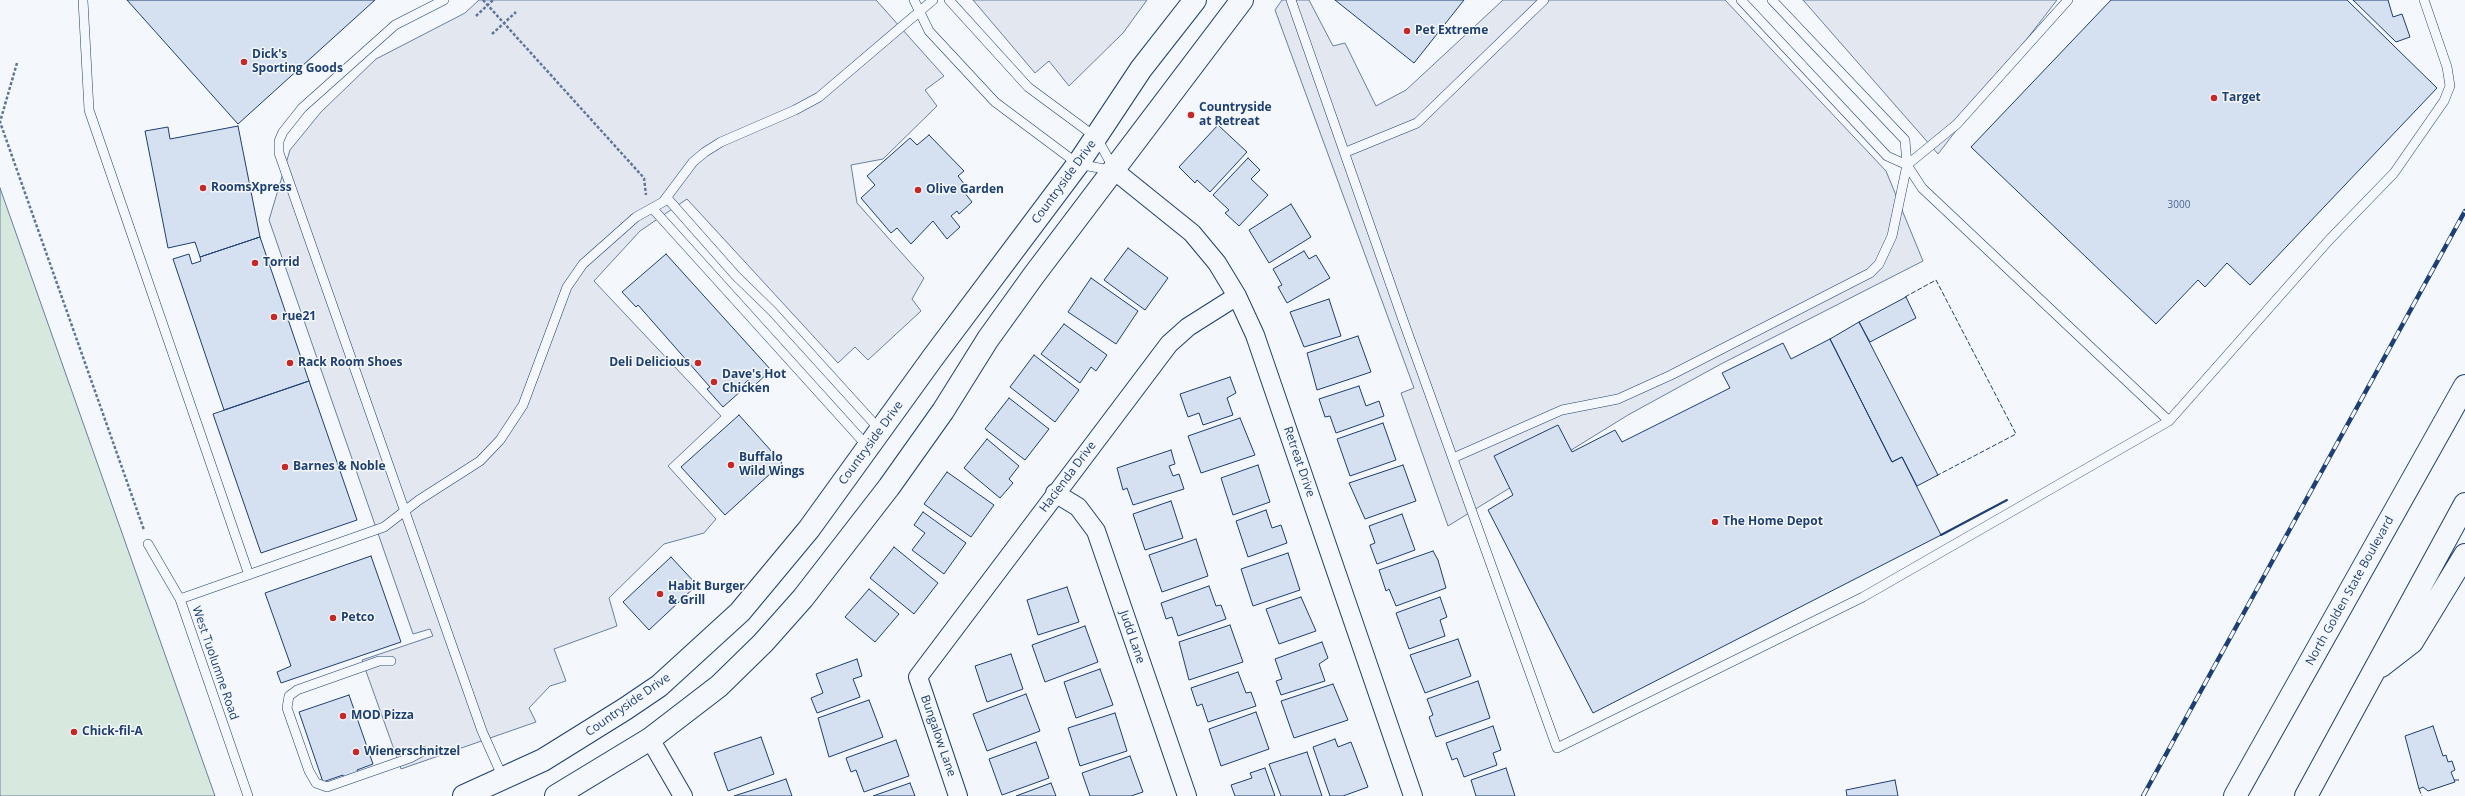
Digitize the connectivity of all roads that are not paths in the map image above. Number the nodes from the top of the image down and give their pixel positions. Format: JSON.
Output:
{"nodes":[{"id":1,"x":83,"y":0,"type":"edge"},
{"id":2,"x":444,"y":0,"type":"edge"},
{"id":3,"x":914,"y":0,"type":"edge"},
{"id":4,"x":933,"y":0,"type":"edge"},
{"id":5,"x":949,"y":0,"type":"edge"},
{"id":6,"x":1195,"y":0,"type":"edge"},
{"id":7,"x":1242,"y":0,"type":"edge"},
{"id":8,"x":1291,"y":0,"type":"edge"},
{"id":9,"x":1544,"y":0,"type":"edge"},
{"id":10,"x":1741,"y":0,"type":"edge"},
{"id":11,"x":1772,"y":0,"type":"edge"},
{"id":12,"x":2068,"y":0,"type":"edge"},
{"id":13,"x":2424,"y":0,"type":"edge"},
{"id":14,"x":920,"y":12,"type":"junction"},
{"id":15,"x":1097,"y":138,"type":"junction"},
{"id":16,"x":1346,"y":152,"type":"junction"},
{"id":17,"x":1078,"y":164,"type":"junction"},
{"id":18,"x":1907,"y":165,"type":"junction"},
{"id":19,"x":1115,"y":171,"type":"junction"},
{"id":20,"x":667,"y":198,"type":"junction"},
{"id":21,"x":653,"y":209,"type":"junction"},
{"id":22,"x":1237,"y":296,"type":"junction"},
{"id":23,"x":2465,"y":386,"type":"edge"},
{"id":24,"x":2169,"y":421,"type":"junction"},
{"id":25,"x":874,"y":438,"type":"junction"},
{"id":26,"x":1453,"y":458,"type":"junction"},
{"id":27,"x":1055,"y":493,"type":"junction"},
{"id":28,"x":2465,"y":504,"type":"edge"},
{"id":29,"x":404,"y":512,"type":"junction"},
{"id":30,"x":148,"y":544,"type":"road end"},
{"id":31,"x":2465,"y":556,"type":"edge"},
{"id":32,"x":249,"y":575,"type":"junction"},
{"id":33,"x":180,"y":599,"type":"junction"},
{"id":34,"x":391,"y":661,"type":"dead end"},
{"id":35,"x":2376,"y":670,"type":"junction"},
{"id":36,"x":918,"y":677,"type":"joint"},
{"id":37,"x":650,"y":739,"type":"junction"},
{"id":38,"x":423,"y":751,"type":"dead end"},
{"id":39,"x":503,"y":780,"type":"junction"},
{"id":40,"x":248,"y":796,"type":"edge"},
{"id":41,"x":464,"y":796,"type":"edge"},
{"id":42,"x":556,"y":796,"type":"edge"},
{"id":43,"x":683,"y":796,"type":"edge"},
{"id":44,"x":958,"y":796,"type":"edge"},
{"id":45,"x":1187,"y":796,"type":"edge"},
{"id":46,"x":1413,"y":796,"type":"edge"},
{"id":47,"x":2235,"y":796,"type":"edge"},
{"id":48,"x":2306,"y":796,"type":"edge"}],
"edges":[{"from":1,"to":32,"type":"lane"},
{"from":2,"to":29,"type":"lane"},
{"from":3,"to":14,"type":"lane"},
{"from":4,"to":14,"type":"lane"},
{"from":5,"to":15,"type":"lane"},
{"from":6,"to":15,"type":"street","name":"Countryside Drive"},
{"from":7,"to":19,"type":"street"},
{"from":8,"to":16,"type":"lane"},
{"from":9,"to":16,"type":"lane"},
{"from":10,"to":18,"type":"lane"},
{"from":11,"to":18,"type":"lane"},
{"from":12,"to":18,"type":"lane"},
{"from":13,"to":24,"type":"lane"},
{"from":14,"to":17,"type":"lane"},
{"from":14,"to":20,"type":"lane"},
{"from":15,"to":17,"type":"street","name":"Countryside Drive"},
{"from":15,"to":19,"type":"lane"},
{"from":16,"to":26,"type":"lane"},
{"from":17,"to":19,"type":"lane"},
{"from":17,"to":25,"type":"street","name":"Countryside Drive"},
{"from":18,"to":24,"type":"lane"},
{"from":18,"to":26,"type":"lane"},
{"from":19,"to":22,"type":"street","name":"Retreat Drive"},
{"from":19,"to":37,"type":"street"},
{"from":20,"to":21,"type":"lane"},
{"from":20,"to":25,"type":"lane"},
{"from":21,"to":25,"type":"lane"},
{"from":21,"to":29,"type":"lane"},
{"from":22,"to":27,"type":"street","name":"Hacienda Drive"},
{"from":22,"to":46,"type":"street","name":"Retreat Drive"},
{"from":23,"to":47,"type":"street","name":"North Golden State Boulevard"},
{"from":24,"to":26,"type":"lane"},
{"from":25,"to":39,"type":"street","name":"Countryside Drive"},
{"from":27,"to":36,"type":"street","name":"Hacienda Drive"},
{"from":27,"to":45,"type":"street","name":"Judd Lane"},
{"from":28,"to":35,"type":"street"},
{"from":29,"to":32,"type":"lane"},
{"from":29,"to":39,"type":"lane"},
{"from":30,"to":33,"type":"lane","name":"West Tuolumne Road"},
{"from":31,"to":35,"type":"street"},
{"from":32,"to":33,"type":"lane"},
{"from":33,"to":40,"type":"lane","name":"West Tuolumne Road"},
{"from":34,"to":38,"type":"lane"},
{"from":35,"to":48,"type":"street"},
{"from":36,"to":44,"type":"street","name":"Bungalow Lane"},
{"from":37,"to":42,"type":"street"},
{"from":37,"to":43,"type":"street"},
{"from":39,"to":41,"type":"street","name":"Countryside Drive"}]}
